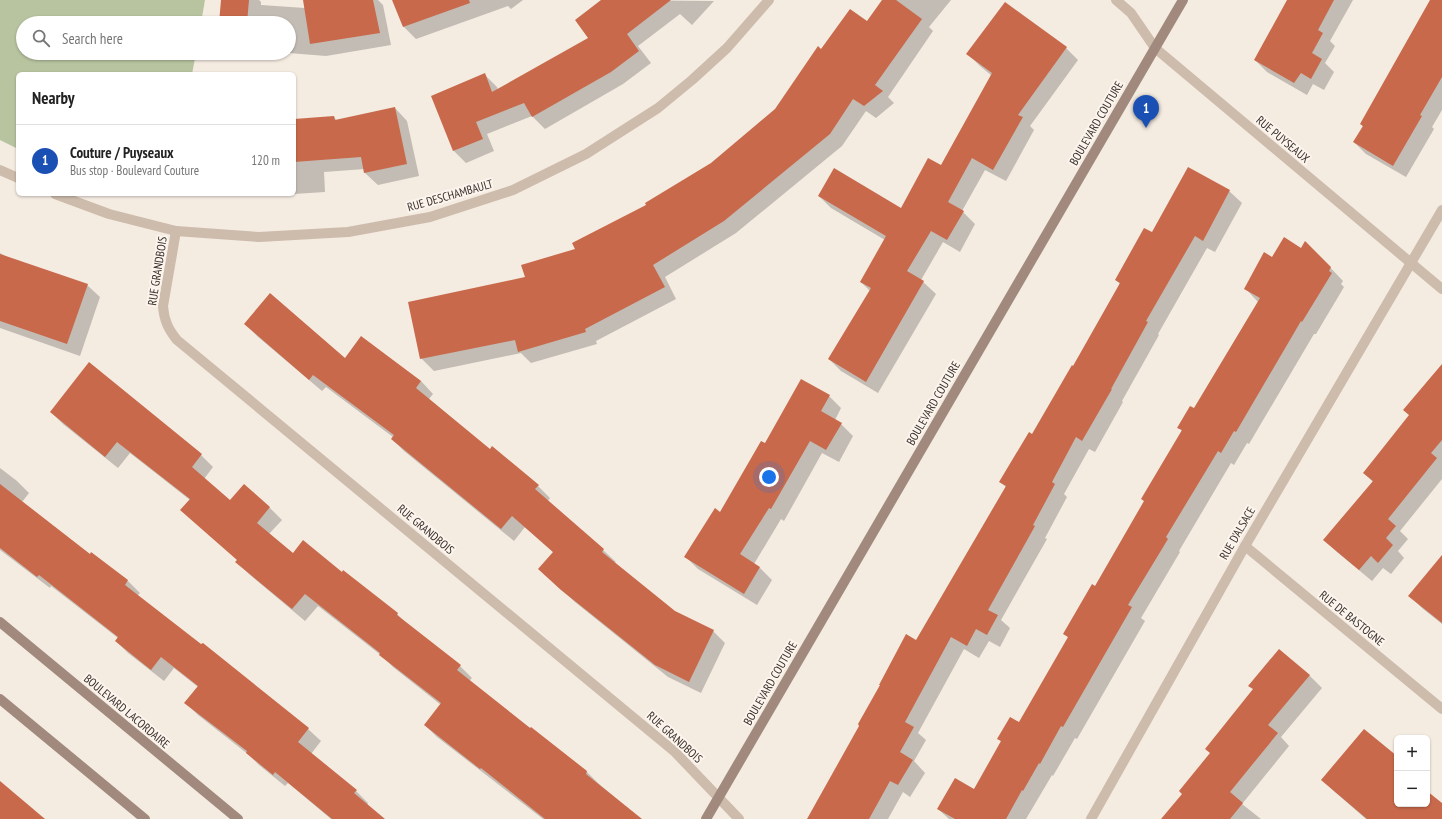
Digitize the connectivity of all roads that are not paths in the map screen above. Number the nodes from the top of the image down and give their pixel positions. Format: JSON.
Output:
{"nodes":[{"id":1,"x":769,"y":0,"type":"edge"},
{"id":2,"x":1116,"y":0,"type":"edge"},
{"id":3,"x":1183,"y":0,"type":"edge"},
{"id":4,"x":1155,"y":48,"type":"junction"},
{"id":5,"x":0,"y":170,"type":"edge"},
{"id":6,"x":16,"y":177,"type":"edge"},
{"id":7,"x":60,"y":196,"type":"edge"},
{"id":8,"x":1442,"y":210,"type":"edge"},
{"id":9,"x":176,"y":231,"type":"junction"},
{"id":10,"x":1411,"y":263,"type":"junction"},
{"id":11,"x":1442,"y":289,"type":"edge"},
{"id":12,"x":1245,"y":546,"type":"junction"},
{"id":13,"x":0,"y":622,"type":"edge"},
{"id":14,"x":0,"y":699,"type":"edge"},
{"id":15,"x":1442,"y":709,"type":"edge"},
{"id":16,"x":718,"y":797,"type":"junction"},
{"id":17,"x":145,"y":819,"type":"edge"},
{"id":18,"x":238,"y":819,"type":"edge"},
{"id":19,"x":706,"y":819,"type":"edge"},
{"id":20,"x":739,"y":819,"type":"edge"},
{"id":21,"x":1091,"y":819,"type":"edge"}],
"edges":[{"from":1,"to":9,"type":"street","name":"RUE DESCHAMBAULT"},
{"from":2,"to":4,"type":"street","name":"RUE PUYSEAUX"},
{"from":3,"to":4,"type":"street","name":"BOULEVARD COUTURE"},
{"from":4,"to":10,"type":"street","name":"RUE PUYSEAUX"},
{"from":4,"to":16,"type":"street","name":"BOULEVARD COUTURE"},
{"from":5,"to":6,"type":"street"},
{"from":7,"to":9,"type":"street","name":"RUE DESCHAMBAULT"},
{"from":8,"to":10,"type":"street","name":"RUE D'ALSACE"},
{"from":9,"to":16,"type":"street","name":"RUE GRANDBOIS"},
{"from":10,"to":11,"type":"street","name":"RUE PUYSEAUX"},
{"from":10,"to":12,"type":"street","name":"RUE D'ALSACE"},
{"from":12,"to":15,"type":"street","name":"RUE DE BASTOGNE"},
{"from":12,"to":21,"type":"street","name":"RUE D'ALSACE"},
{"from":13,"to":18,"type":"street","name":"BOULEVARD LACORDAIRE"},
{"from":14,"to":17,"type":"street"},
{"from":16,"to":19,"type":"street","name":"BOULEVARD COUTURE"},
{"from":16,"to":20,"type":"street","name":"RUE GRANDBOIS"}]}
